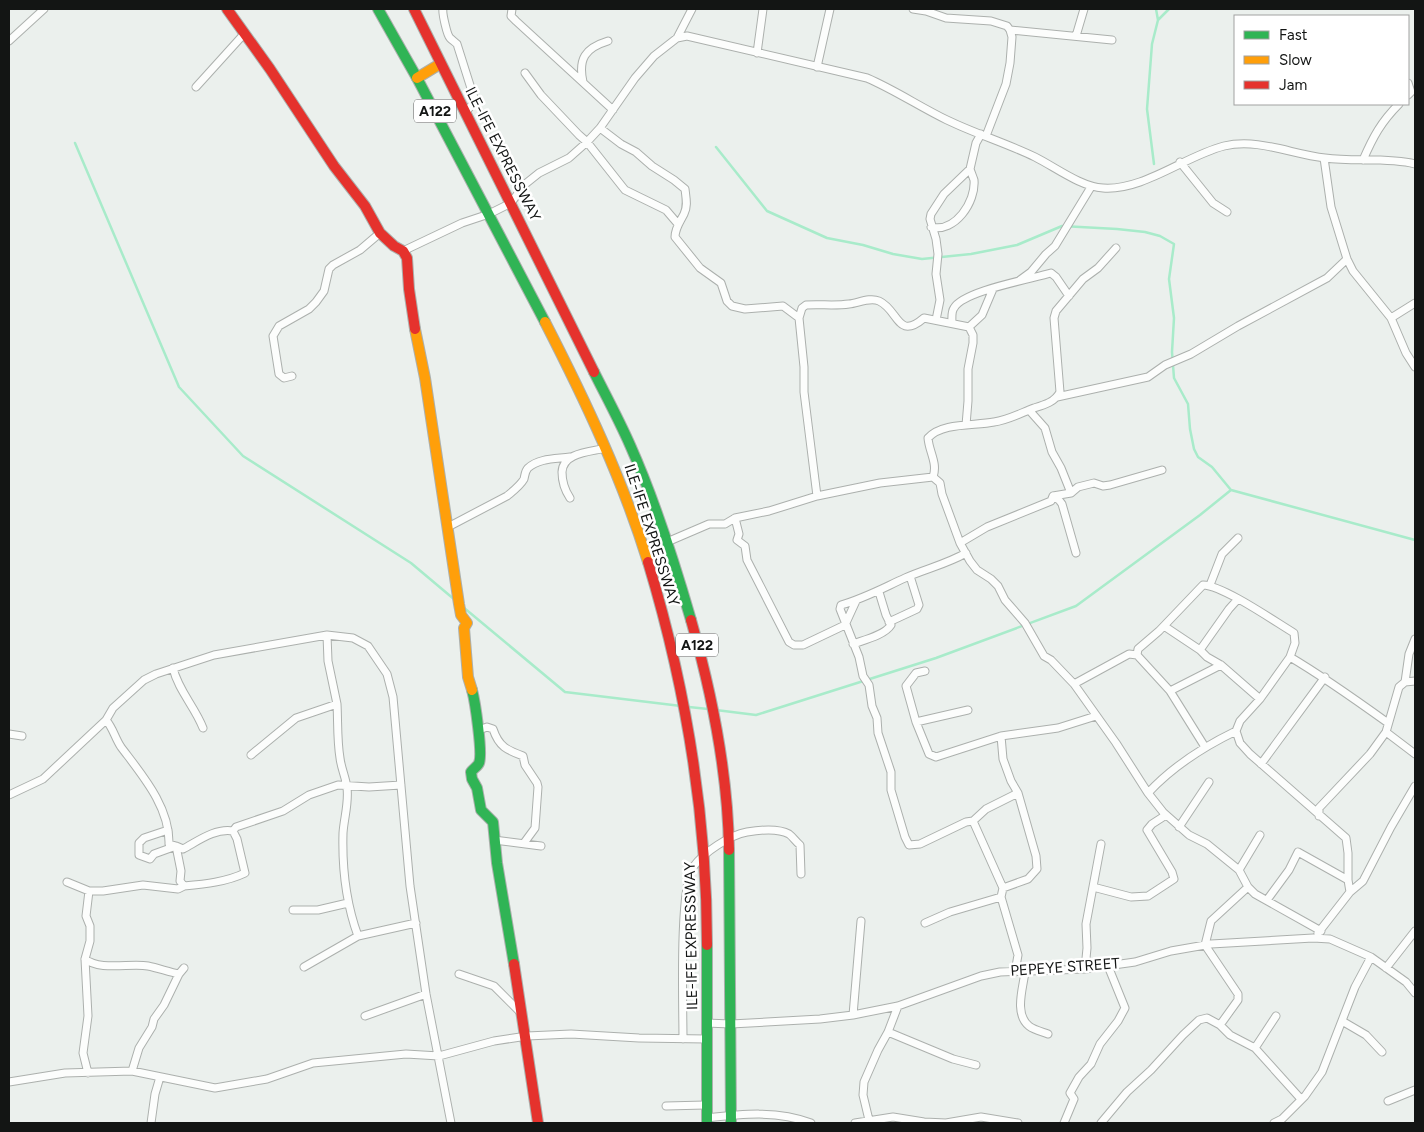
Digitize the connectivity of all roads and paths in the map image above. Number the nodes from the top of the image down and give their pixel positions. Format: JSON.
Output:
{"nodes":[{"id":1,"x":44,"y":9,"type":"edge"},
{"id":2,"x":227,"y":9,"type":"edge"},
{"id":3,"x":378,"y":9,"type":"edge"},
{"id":4,"x":414,"y":9,"type":"edge"},
{"id":5,"x":443,"y":9,"type":"edge"},
{"id":6,"x":512,"y":9,"type":"edge"},
{"id":7,"x":692,"y":9,"type":"edge"},
{"id":8,"x":763,"y":9,"type":"edge"},
{"id":9,"x":830,"y":9,"type":"edge"},
{"id":10,"x":913,"y":9,"type":"edge"},
{"id":11,"x":1084,"y":9,"type":"edge"},
{"id":12,"x":927,"y":10,"type":"edge"},
{"id":13,"x":684,"y":23,"type":"junction"},
{"id":14,"x":1010,"y":30,"type":"junction"},
{"id":15,"x":244,"y":34,"type":"junction"},
{"id":16,"x":687,"y":36,"type":"junction"},
{"id":17,"x":1076,"y":36,"type":"junction"},
{"id":18,"x":677,"y":38,"type":"junction"},
{"id":19,"x":1112,"y":40,"type":"dead end"},
{"id":20,"x":9,"y":41,"type":"edge"},
{"id":21,"x":608,"y":41,"type":"dead end"},
{"id":22,"x":757,"y":53,"type":"junction"},
{"id":23,"x":440,"y":64,"type":"junction"},
{"id":24,"x":817,"y":67,"type":"junction"},
{"id":25,"x":525,"y":73,"type":"dead end"},
{"id":26,"x":417,"y":78,"type":"junction"},
{"id":27,"x":584,"y":83,"type":"junction"},
{"id":28,"x":196,"y":87,"type":"dead end"},
{"id":29,"x":1398,"y":105,"type":"edge"},
{"id":30,"x":613,"y":110,"type":"junction"},
{"id":31,"x":466,"y":112,"type":"junction"},
{"id":32,"x":600,"y":128,"type":"junction"},
{"id":33,"x":984,"y":135,"type":"junction"},
{"id":34,"x":587,"y":142,"type":"junction"},
{"id":35,"x":1324,"y":158,"type":"junction"},
{"id":36,"x":1363,"y":160,"type":"junction"},
{"id":37,"x":1180,"y":162,"type":"junction"},
{"id":38,"x":1415,"y":164,"type":"edge"},
{"id":39,"x":970,"y":169,"type":"junction"},
{"id":40,"x":1090,"y":187,"type":"junction"},
{"id":41,"x":511,"y":203,"type":"junction"},
{"id":42,"x":1227,"y":212,"type":"dead end"},
{"id":43,"x":489,"y":214,"type":"junction"},
{"id":44,"x":678,"y":224,"type":"junction"},
{"id":45,"x":931,"y":227,"type":"junction"},
{"id":46,"x":380,"y":233,"type":"junction"},
{"id":47,"x":1116,"y":248,"type":"dead end"},
{"id":48,"x":403,"y":251,"type":"junction"},
{"id":49,"x":1347,"y":259,"type":"junction"},
{"id":50,"x":1034,"y":275,"type":"junction"},
{"id":51,"x":992,"y":288,"type":"junction"},
{"id":52,"x":1069,"y":296,"type":"junction"},
{"id":53,"x":1415,"y":303,"type":"edge"},
{"id":54,"x":799,"y":318,"type":"junction"},
{"id":55,"x":1392,"y":318,"type":"junction"},
{"id":56,"x":936,"y":320,"type":"junction"},
{"id":57,"x":952,"y":323,"type":"junction"},
{"id":58,"x":969,"y":328,"type":"junction"},
{"id":59,"x":1415,"y":368,"type":"edge"},
{"id":60,"x":292,"y":376,"type":"dead end"},
{"id":61,"x":1057,"y":397,"type":"junction"},
{"id":62,"x":1029,"y":410,"type":"junction"},
{"id":63,"x":966,"y":424,"type":"junction"},
{"id":64,"x":617,"y":449,"type":"junction"},
{"id":65,"x":570,"y":457,"type":"junction"},
{"id":66,"x":1162,"y":470,"type":"dead end"},
{"id":67,"x":933,"y":477,"type":"junction"},
{"id":68,"x":1071,"y":493,"type":"junction"},
{"id":69,"x":817,"y":496,"type":"junction"},
{"id":70,"x":1053,"y":496,"type":"junction"},
{"id":71,"x":570,"y":498,"type":"dead end"},
{"id":72,"x":735,"y":518,"type":"junction"},
{"id":73,"x":448,"y":527,"type":"junction"},
{"id":74,"x":1238,"y":538,"type":"dead end"},
{"id":75,"x":666,"y":542,"type":"junction"},
{"id":76,"x":960,"y":542,"type":"junction"},
{"id":77,"x":966,"y":553,"type":"junction"},
{"id":78,"x":1076,"y":553,"type":"dead end"},
{"id":79,"x":910,"y":576,"type":"junction"},
{"id":80,"x":1210,"y":585,"type":"junction"},
{"id":81,"x":879,"y":592,"type":"junction"},
{"id":82,"x":1238,"y":599,"type":"junction"},
{"id":83,"x":856,"y":601,"type":"junction"},
{"id":84,"x":890,"y":622,"type":"junction"},
{"id":85,"x":846,"y":625,"type":"junction"},
{"id":86,"x":1164,"y":626,"type":"junction"},
{"id":87,"x":327,"y":635,"type":"junction"},
{"id":88,"x":1415,"y":639,"type":"edge"},
{"id":89,"x":853,"y":644,"type":"junction"},
{"id":90,"x":1200,"y":650,"type":"junction"},
{"id":91,"x":1137,"y":655,"type":"junction"},
{"id":92,"x":1290,"y":656,"type":"junction"},
{"id":93,"x":1222,"y":665,"type":"junction"},
{"id":94,"x":173,"y":668,"type":"junction"},
{"id":95,"x":925,"y":671,"type":"dead end"},
{"id":96,"x":1325,"y":677,"type":"junction"},
{"id":97,"x":1415,"y":681,"type":"edge"},
{"id":98,"x":1405,"y":682,"type":"junction"},
{"id":99,"x":1074,"y":684,"type":"junction"},
{"id":100,"x":1170,"y":691,"type":"junction"},
{"id":101,"x":1260,"y":699,"type":"junction"},
{"id":102,"x":337,"y":704,"type":"junction"},
{"id":103,"x":968,"y":710,"type":"dead end"},
{"id":104,"x":1096,"y":716,"type":"junction"},
{"id":105,"x":106,"y":720,"type":"junction"},
{"id":106,"x":916,"y":722,"type":"junction"},
{"id":107,"x":1388,"y":723,"type":"junction"},
{"id":108,"x":203,"y":728,"type":"dead end"},
{"id":109,"x":479,"y":730,"type":"junction"},
{"id":110,"x":1236,"y":731,"type":"junction"},
{"id":111,"x":1386,"y":732,"type":"junction"},
{"id":112,"x":9,"y":734,"type":"edge"},
{"id":113,"x":22,"y":736,"type":"dead end"},
{"id":114,"x":1002,"y":736,"type":"junction"},
{"id":115,"x":1204,"y":747,"type":"junction"},
{"id":116,"x":1415,"y":754,"type":"edge"},
{"id":117,"x":251,"y":755,"type":"dead end"},
{"id":118,"x":1261,"y":764,"type":"junction"},
{"id":119,"x":1209,"y":782,"type":"dead end"},
{"id":120,"x":402,"y":785,"type":"junction"},
{"id":121,"x":347,"y":786,"type":"junction"},
{"id":122,"x":1415,"y":786,"type":"edge"},
{"id":123,"x":1018,"y":793,"type":"junction"},
{"id":124,"x":1148,"y":793,"type":"junction"},
{"id":125,"x":9,"y":796,"type":"edge"},
{"id":126,"x":1166,"y":815,"type":"junction"},
{"id":127,"x":1319,"y":816,"type":"junction"},
{"id":128,"x":972,"y":820,"type":"junction"},
{"id":129,"x":1180,"y":827,"type":"junction"},
{"id":130,"x":168,"y":830,"type":"junction"},
{"id":131,"x":233,"y":831,"type":"junction"},
{"id":132,"x":1260,"y":835,"type":"dead end"},
{"id":133,"x":729,"y":838,"type":"junction"},
{"id":134,"x":494,"y":840,"type":"junction"},
{"id":135,"x":524,"y":843,"type":"junction"},
{"id":136,"x":1101,"y":844,"type":"dead end"},
{"id":137,"x":176,"y":846,"type":"junction"},
{"id":138,"x":541,"y":846,"type":"dead end"},
{"id":139,"x":705,"y":856,"type":"junction"},
{"id":140,"x":1239,"y":870,"type":"junction"},
{"id":141,"x":801,"y":874,"type":"dead end"},
{"id":142,"x":1348,"y":880,"type":"junction"},
{"id":143,"x":67,"y":882,"type":"dead end"},
{"id":144,"x":184,"y":886,"type":"junction"},
{"id":145,"x":1094,"y":887,"type":"junction"},
{"id":146,"x":1003,"y":888,"type":"junction"},
{"id":147,"x":1248,"y":888,"type":"junction"},
{"id":148,"x":89,"y":891,"type":"junction"},
{"id":149,"x":1350,"y":892,"type":"junction"},
{"id":150,"x":1001,"y":898,"type":"junction"},
{"id":151,"x":1267,"y":900,"type":"junction"},
{"id":152,"x":348,"y":903,"type":"junction"},
{"id":153,"x":293,"y":910,"type":"dead end"},
{"id":154,"x":861,"y":921,"type":"dead end"},
{"id":155,"x":416,"y":923,"type":"junction"},
{"id":156,"x":925,"y":923,"type":"dead end"},
{"id":157,"x":1321,"y":930,"type":"junction"},
{"id":158,"x":1415,"y":931,"type":"edge"},
{"id":159,"x":358,"y":936,"type":"junction"},
{"id":160,"x":1313,"y":938,"type":"junction"},
{"id":161,"x":1205,"y":945,"type":"junction"},
{"id":162,"x":1371,"y":957,"type":"junction"},
{"id":163,"x":85,"y":959,"type":"junction"},
{"id":164,"x":1108,"y":966,"type":"junction"},
{"id":165,"x":304,"y":967,"type":"dead end"},
{"id":166,"x":184,"y":968,"type":"dead end"},
{"id":167,"x":1386,"y":968,"type":"junction"},
{"id":168,"x":1085,"y":969,"type":"junction"},
{"id":169,"x":1015,"y":972,"type":"junction"},
{"id":170,"x":1025,"y":972,"type":"junction"},
{"id":171,"x":179,"y":974,"type":"junction"},
{"id":172,"x":459,"y":974,"type":"dead end"},
{"id":173,"x":1414,"y":989,"type":"edge"},
{"id":174,"x":426,"y":994,"type":"junction"},
{"id":175,"x":898,"y":1006,"type":"junction"},
{"id":176,"x":522,"y":1014,"type":"junction"},
{"id":177,"x":853,"y":1015,"type":"junction"},
{"id":178,"x":366,"y":1016,"type":"dead end"},
{"id":179,"x":1276,"y":1016,"type":"dead end"},
{"id":180,"x":1342,"y":1021,"type":"junction"},
{"id":181,"x":706,"y":1023,"type":"junction"},
{"id":182,"x":732,"y":1024,"type":"junction"},
{"id":183,"x":1220,"y":1025,"type":"junction"},
{"id":184,"x":888,"y":1032,"type":"junction"},
{"id":185,"x":1048,"y":1034,"type":"dead end"},
{"id":186,"x":527,"y":1036,"type":"junction"},
{"id":187,"x":683,"y":1038,"type":"junction"},
{"id":188,"x":706,"y":1039,"type":"junction"},
{"id":189,"x":1255,"y":1048,"type":"junction"},
{"id":190,"x":1382,"y":1052,"type":"dead end"},
{"id":191,"x":439,"y":1056,"type":"junction"},
{"id":192,"x":976,"y":1065,"type":"dead end"},
{"id":193,"x":132,"y":1071,"type":"junction"},
{"id":194,"x":88,"y":1073,"type":"junction"},
{"id":195,"x":160,"y":1077,"type":"junction"},
{"id":196,"x":9,"y":1082,"type":"edge"},
{"id":197,"x":1415,"y":1090,"type":"edge"},
{"id":198,"x":1300,"y":1098,"type":"junction"},
{"id":199,"x":1388,"y":1101,"type":"dead end"},
{"id":200,"x":705,"y":1105,"type":"junction"},
{"id":201,"x":666,"y":1106,"type":"dead end"},
{"id":202,"x":731,"y":1119,"type":"edge"},
{"id":203,"x":868,"y":1120,"type":"junction"},
{"id":204,"x":706,"y":1121,"type":"edge"},
{"id":205,"x":1283,"y":1121,"type":"edge"},
{"id":206,"x":151,"y":1123,"type":"edge"},
{"id":207,"x":451,"y":1123,"type":"edge"},
{"id":208,"x":538,"y":1123,"type":"edge"},
{"id":209,"x":811,"y":1123,"type":"edge"},
{"id":210,"x":855,"y":1123,"type":"edge"},
{"id":211,"x":1018,"y":1123,"type":"edge"},
{"id":212,"x":1064,"y":1123,"type":"edge"},
{"id":213,"x":1101,"y":1123,"type":"edge"},
{"id":214,"x":1274,"y":1123,"type":"edge"}],
"edges":[{"from":1,"to":20,"type":"street"},
{"from":2,"to":15,"type":"main road"},
{"from":3,"to":26,"type":"main road","name":"ILE-IFE EXPRESSWAY","number":"A122"},
{"from":4,"to":23,"type":"main road","name":"ILE-IFE EXPRESSWAY","number":"A122"},
{"from":5,"to":31,"type":"street"},
{"from":6,"to":27,"type":"street"},
{"from":7,"to":13,"type":"street"},
{"from":8,"to":22,"type":"street"},
{"from":9,"to":24,"type":"street"},
{"from":10,"to":12,"type":"street"},
{"from":11,"to":17,"type":"street"},
{"from":12,"to":14,"type":"street"},
{"from":13,"to":16,"type":"street"},
{"from":13,"to":18,"type":"street"},
{"from":14,"to":17,"type":"street"},
{"from":14,"to":33,"type":"street"},
{"from":15,"to":28,"type":"street"},
{"from":15,"to":46,"type":"main road"},
{"from":16,"to":18,"type":"street"},
{"from":16,"to":22,"type":"street"},
{"from":17,"to":19,"type":"street"},
{"from":18,"to":30,"type":"street"},
{"from":21,"to":27,"type":"street"},
{"from":22,"to":24,"type":"street"},
{"from":23,"to":26,"type":"main road"},
{"from":23,"to":31,"type":"main road","name":"ILE-IFE EXPRESSWAY","number":"A122"},
{"from":24,"to":33,"type":"street"},
{"from":25,"to":34,"type":"street"},
{"from":26,"to":43,"type":"main road","name":"ILE-IFE EXPRESSWAY","number":"A122"},
{"from":27,"to":30,"type":"street"},
{"from":29,"to":36,"type":"street"},
{"from":30,"to":32,"type":"street"},
{"from":31,"to":41,"type":"main road","name":"ILE-IFE EXPRESSWAY","number":"A122"},
{"from":32,"to":34,"type":"street"},
{"from":32,"to":44,"type":"street"},
{"from":33,"to":39,"type":"street"},
{"from":33,"to":40,"type":"street"},
{"from":34,"to":41,"type":"street"},
{"from":34,"to":44,"type":"street"},
{"from":35,"to":36,"type":"street"},
{"from":35,"to":37,"type":"street"},
{"from":35,"to":49,"type":"street"},
{"from":36,"to":38,"type":"street"},
{"from":37,"to":40,"type":"street"},
{"from":37,"to":42,"type":"street"},
{"from":39,"to":45,"type":"street"},
{"from":39,"to":45,"type":"street"},
{"from":40,"to":50,"type":"street"},
{"from":41,"to":43,"type":"street"},
{"from":41,"to":64,"type":"main road","name":"ILE-IFE EXPRESSWAY","number":"A122"},
{"from":43,"to":48,"type":"street"},
{"from":43,"to":64,"type":"main road","name":"ILE-IFE EXPRESSWAY","number":"A122"},
{"from":44,"to":54,"type":"street"},
{"from":45,"to":56,"type":"street"},
{"from":46,"to":48,"type":"main road"},
{"from":46,"to":60,"type":"street"},
{"from":47,"to":52,"type":"street"},
{"from":48,"to":73,"type":"main road"},
{"from":49,"to":55,"type":"street"},
{"from":49,"to":61,"type":"street"},
{"from":50,"to":51,"type":"street"},
{"from":50,"to":52,"type":"street"},
{"from":51,"to":57,"type":"street"},
{"from":51,"to":58,"type":"street"},
{"from":52,"to":61,"type":"street"},
{"from":53,"to":55,"type":"street"},
{"from":54,"to":56,"type":"street"},
{"from":54,"to":69,"type":"street"},
{"from":55,"to":59,"type":"street"},
{"from":56,"to":57,"type":"street"},
{"from":57,"to":58,"type":"street"},
{"from":58,"to":63,"type":"street"},
{"from":61,"to":62,"type":"street"},
{"from":62,"to":63,"type":"street"},
{"from":62,"to":68,"type":"street"},
{"from":63,"to":67,"type":"street"},
{"from":64,"to":65,"type":"street"},
{"from":64,"to":75,"type":"main road","name":"ILE-IFE EXPRESSWAY","number":"A122"},
{"from":64,"to":139,"type":"main road","name":"ILE-IFE EXPRESSWAY","number":"A122"},
{"from":65,"to":71,"type":"street"},
{"from":65,"to":73,"type":"street"},
{"from":66,"to":68,"type":"street"},
{"from":67,"to":69,"type":"street"},
{"from":67,"to":76,"type":"street"},
{"from":68,"to":70,"type":"street"},
{"from":69,"to":72,"type":"street"},
{"from":70,"to":76,"type":"street"},
{"from":70,"to":78,"type":"street"},
{"from":72,"to":75,"type":"street"},
{"from":72,"to":85,"type":"street"},
{"from":73,"to":109,"type":"main road"},
{"from":74,"to":80,"type":"street"},
{"from":75,"to":133,"type":"main road","name":"ILE-IFE EXPRESSWAY","number":"A122"},
{"from":76,"to":77,"type":"street"},
{"from":77,"to":79,"type":"street"},
{"from":77,"to":99,"type":"street"},
{"from":79,"to":81,"type":"street"},
{"from":79,"to":84,"type":"street"},
{"from":80,"to":82,"type":"street"},
{"from":80,"to":86,"type":"street"},
{"from":81,"to":83,"type":"street"},
{"from":81,"to":84,"type":"street"},
{"from":82,"to":90,"type":"street"},
{"from":82,"to":92,"type":"street"},
{"from":83,"to":85,"type":"street"},
{"from":83,"to":85,"type":"street"},
{"from":84,"to":89,"type":"street"},
{"from":85,"to":89,"type":"street"},
{"from":86,"to":90,"type":"street"},
{"from":86,"to":91,"type":"street"},
{"from":87,"to":94,"type":"street"},
{"from":87,"to":102,"type":"street"},
{"from":87,"to":120,"type":"street"},
{"from":88,"to":98,"type":"street"},
{"from":89,"to":128,"type":"street"},
{"from":90,"to":93,"type":"street"},
{"from":91,"to":99,"type":"street"},
{"from":91,"to":100,"type":"street"},
{"from":92,"to":96,"type":"street"},
{"from":92,"to":101,"type":"street"},
{"from":93,"to":100,"type":"street"},
{"from":93,"to":101,"type":"street"},
{"from":94,"to":105,"type":"street"},
{"from":94,"to":108,"type":"street"},
{"from":95,"to":106,"type":"street"},
{"from":96,"to":107,"type":"street"},
{"from":96,"to":118,"type":"street"},
{"from":97,"to":98,"type":"street"},
{"from":98,"to":107,"type":"street"},
{"from":99,"to":104,"type":"street"},
{"from":100,"to":115,"type":"street"},
{"from":101,"to":110,"type":"street"},
{"from":102,"to":117,"type":"street"},
{"from":102,"to":121,"type":"street"},
{"from":103,"to":106,"type":"street"},
{"from":104,"to":114,"type":"street"},
{"from":104,"to":124,"type":"street"},
{"from":105,"to":125,"type":"street"},
{"from":105,"to":130,"type":"street"},
{"from":106,"to":114,"type":"street"},
{"from":107,"to":111,"type":"street"},
{"from":109,"to":134,"type":"main road"},
{"from":109,"to":135,"type":"street"},
{"from":110,"to":115,"type":"street"},
{"from":110,"to":118,"type":"street"},
{"from":111,"to":116,"type":"street"},
{"from":111,"to":127,"type":"street"},
{"from":112,"to":113,"type":"street"},
{"from":114,"to":123,"type":"street"},
{"from":115,"to":124,"type":"street"},
{"from":118,"to":127,"type":"street"},
{"from":119,"to":129,"type":"street"},
{"from":120,"to":121,"type":"street"},
{"from":120,"to":155,"type":"street"},
{"from":121,"to":131,"type":"street"},
{"from":121,"to":152,"type":"street"},
{"from":122,"to":149,"type":"street"},
{"from":123,"to":128,"type":"street"},
{"from":123,"to":146,"type":"street"},
{"from":124,"to":126,"type":"street"},
{"from":126,"to":129,"type":"street"},
{"from":126,"to":145,"type":"street"},
{"from":127,"to":142,"type":"street"},
{"from":128,"to":146,"type":"street"},
{"from":129,"to":140,"type":"street"},
{"from":130,"to":137,"type":"street"},
{"from":130,"to":137,"type":"street"},
{"from":131,"to":137,"type":"street"},
{"from":131,"to":144,"type":"street"},
{"from":132,"to":140,"type":"street"},
{"from":133,"to":139,"type":"street"},
{"from":133,"to":141,"type":"street"},
{"from":133,"to":182,"type":"main road","name":"ILE-IFE EXPRESSWAY","number":"A122"},
{"from":134,"to":135,"type":"street"},
{"from":134,"to":176,"type":"main road"},
{"from":135,"to":138,"type":"street"},
{"from":136,"to":145,"type":"street"},
{"from":137,"to":144,"type":"street"},
{"from":139,"to":181,"type":"main road","name":"ILE-IFE EXPRESSWAY","number":"A122"},
{"from":139,"to":187,"type":"street"},
{"from":140,"to":147,"type":"street"},
{"from":142,"to":149,"type":"street"},
{"from":142,"to":151,"type":"street"},
{"from":143,"to":148,"type":"street"},
{"from":144,"to":148,"type":"street"},
{"from":145,"to":168,"type":"street"},
{"from":146,"to":150,"type":"street"},
{"from":147,"to":151,"type":"street"},
{"from":147,"to":161,"type":"street"},
{"from":148,"to":163,"type":"street"},
{"from":149,"to":157,"type":"street"},
{"from":150,"to":156,"type":"street"},
{"from":150,"to":169,"type":"street"},
{"from":151,"to":157,"type":"street"},
{"from":152,"to":153,"type":"street"},
{"from":152,"to":159,"type":"street"},
{"from":154,"to":177,"type":"street"},
{"from":155,"to":159,"type":"street"},
{"from":155,"to":174,"type":"street"},
{"from":157,"to":160,"type":"street"},
{"from":158,"to":167,"type":"street"},
{"from":159,"to":165,"type":"street"},
{"from":160,"to":161,"type":"street","name":"PEPEYE STREET"},
{"from":160,"to":162,"type":"street","name":"PEPEYE STREET"},
{"from":161,"to":164,"type":"street","name":"PEPEYE STREET"},
{"from":161,"to":183,"type":"street"},
{"from":162,"to":167,"type":"street","name":"PEPEYE STREET"},
{"from":162,"to":180,"type":"street"},
{"from":163,"to":171,"type":"street"},
{"from":163,"to":194,"type":"street"},
{"from":164,"to":168,"type":"street","name":"PEPEYE STREET"},
{"from":164,"to":212,"type":"street"},
{"from":166,"to":171,"type":"street"},
{"from":167,"to":173,"type":"street","name":"PEPEYE STREET"},
{"from":168,"to":170,"type":"street","name":"PEPEYE STREET"},
{"from":169,"to":170,"type":"street","name":"PEPEYE STREET"},
{"from":169,"to":175,"type":"street","name":"PEPEYE STREET"},
{"from":170,"to":185,"type":"street"},
{"from":171,"to":193,"type":"street"},
{"from":172,"to":176,"type":"street"},
{"from":174,"to":178,"type":"street"},
{"from":174,"to":191,"type":"street"},
{"from":175,"to":177,"type":"street","name":"PEPEYE STREET"},
{"from":175,"to":184,"type":"street"},
{"from":176,"to":186,"type":"main road"},
{"from":177,"to":182,"type":"street","name":"PEPEYE STREET"},
{"from":179,"to":189,"type":"street"},
{"from":180,"to":190,"type":"street"},
{"from":180,"to":198,"type":"street"},
{"from":181,"to":182,"type":"street","name":"PEPEYE STREET"},
{"from":181,"to":188,"type":"main road","name":"ILE-IFE EXPRESSWAY","number":"A122"},
{"from":182,"to":202,"type":"main road","name":"ILE-IFE EXPRESSWAY","number":"A122"},
{"from":183,"to":189,"type":"street"},
{"from":183,"to":213,"type":"street"},
{"from":184,"to":192,"type":"street"},
{"from":184,"to":203,"type":"street"},
{"from":186,"to":187,"type":"street"},
{"from":186,"to":191,"type":"street"},
{"from":186,"to":208,"type":"main road"},
{"from":187,"to":188,"type":"street"},
{"from":188,"to":200,"type":"main road","name":"ILE-IFE EXPRESSWAY","number":"A122"},
{"from":189,"to":198,"type":"street"},
{"from":191,"to":195,"type":"street"},
{"from":191,"to":207,"type":"street"},
{"from":193,"to":194,"type":"street"},
{"from":193,"to":195,"type":"street"},
{"from":194,"to":196,"type":"street"},
{"from":195,"to":206,"type":"street"},
{"from":197,"to":199,"type":"street"},
{"from":198,"to":205,"type":"street"},
{"from":200,"to":201,"type":"street"},
{"from":200,"to":204,"type":"main road","name":"ILE-IFE EXPRESSWAY","number":"A122"},
{"from":202,"to":204,"type":"street"},
{"from":202,"to":209,"type":"street"},
{"from":203,"to":210,"type":"street"},
{"from":203,"to":211,"type":"street"},
{"from":205,"to":214,"type":"street"}]}
